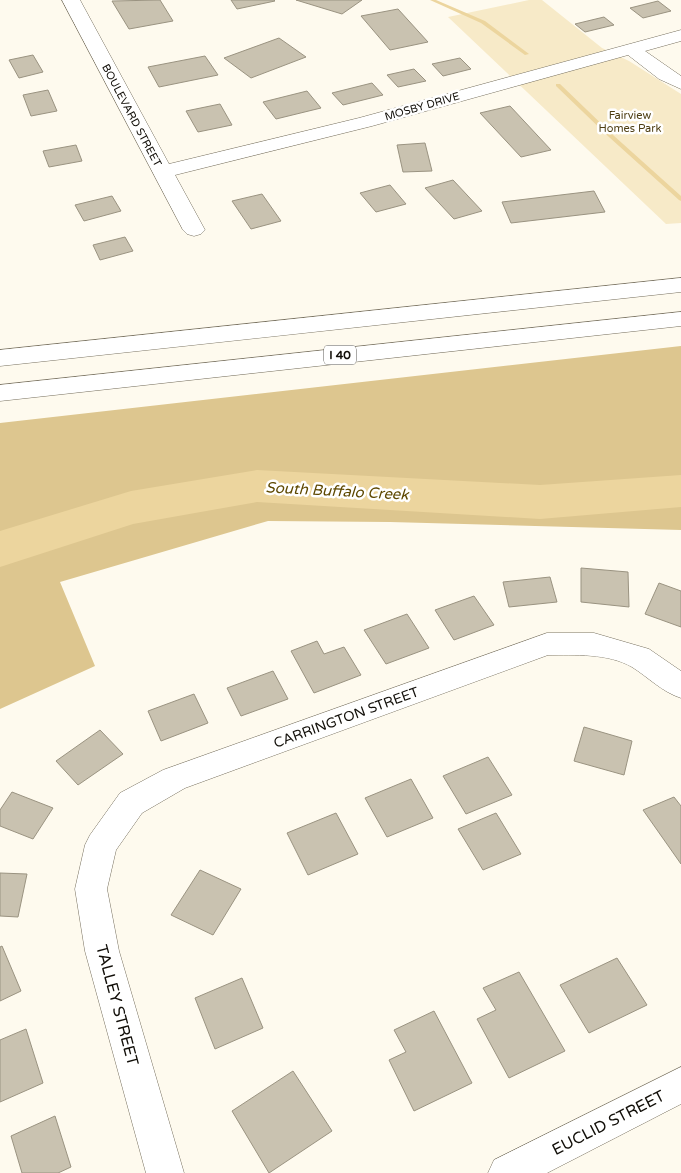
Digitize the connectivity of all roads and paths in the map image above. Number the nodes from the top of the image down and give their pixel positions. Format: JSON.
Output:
{"nodes":[{"id":1,"x":71,"y":0,"type":"edge"},
{"id":2,"x":681,"y":35,"type":"edge"},
{"id":3,"x":631,"y":49,"type":"junction"},
{"id":4,"x":681,"y":84,"type":"edge"},
{"id":5,"x":162,"y":172,"type":"junction"},
{"id":6,"x":194,"y":230,"type":"dead end"},
{"id":7,"x":681,"y":285,"type":"edge"},
{"id":8,"x":681,"y":319,"type":"edge"},
{"id":9,"x":0,"y":358,"type":"edge"},
{"id":10,"x":0,"y":393,"type":"edge"},
{"id":11,"x":681,"y":686,"type":"edge"},
{"id":12,"x":106,"y":837,"type":"joint"},
{"id":13,"x":681,"y":1085,"type":"edge"},
{"id":14,"x":165,"y":1173,"type":"edge"},
{"id":15,"x":507,"y":1173,"type":"edge"}],
"edges":[{"from":1,"to":5,"type":"main road","name":"BOULEVARD STREET"},
{"from":2,"to":3,"type":"main road","name":"MOSBY DRIVE"},
{"from":3,"to":4,"type":"main road"},
{"from":3,"to":5,"type":"main road","name":"MOSBY DRIVE"},
{"from":5,"to":6,"type":"main road","name":"BOULEVARD STREET"},
{"from":7,"to":9,"type":"main road"},
{"from":8,"to":10,"type":"main road","number":"I 40"},
{"from":11,"to":12,"type":"main road","name":"CARRINGTON STREET"},
{"from":12,"to":14,"type":"main road","name":"TALLEY STREET"},
{"from":13,"to":15,"type":"main road","name":"EUCLID STREET"}]}
